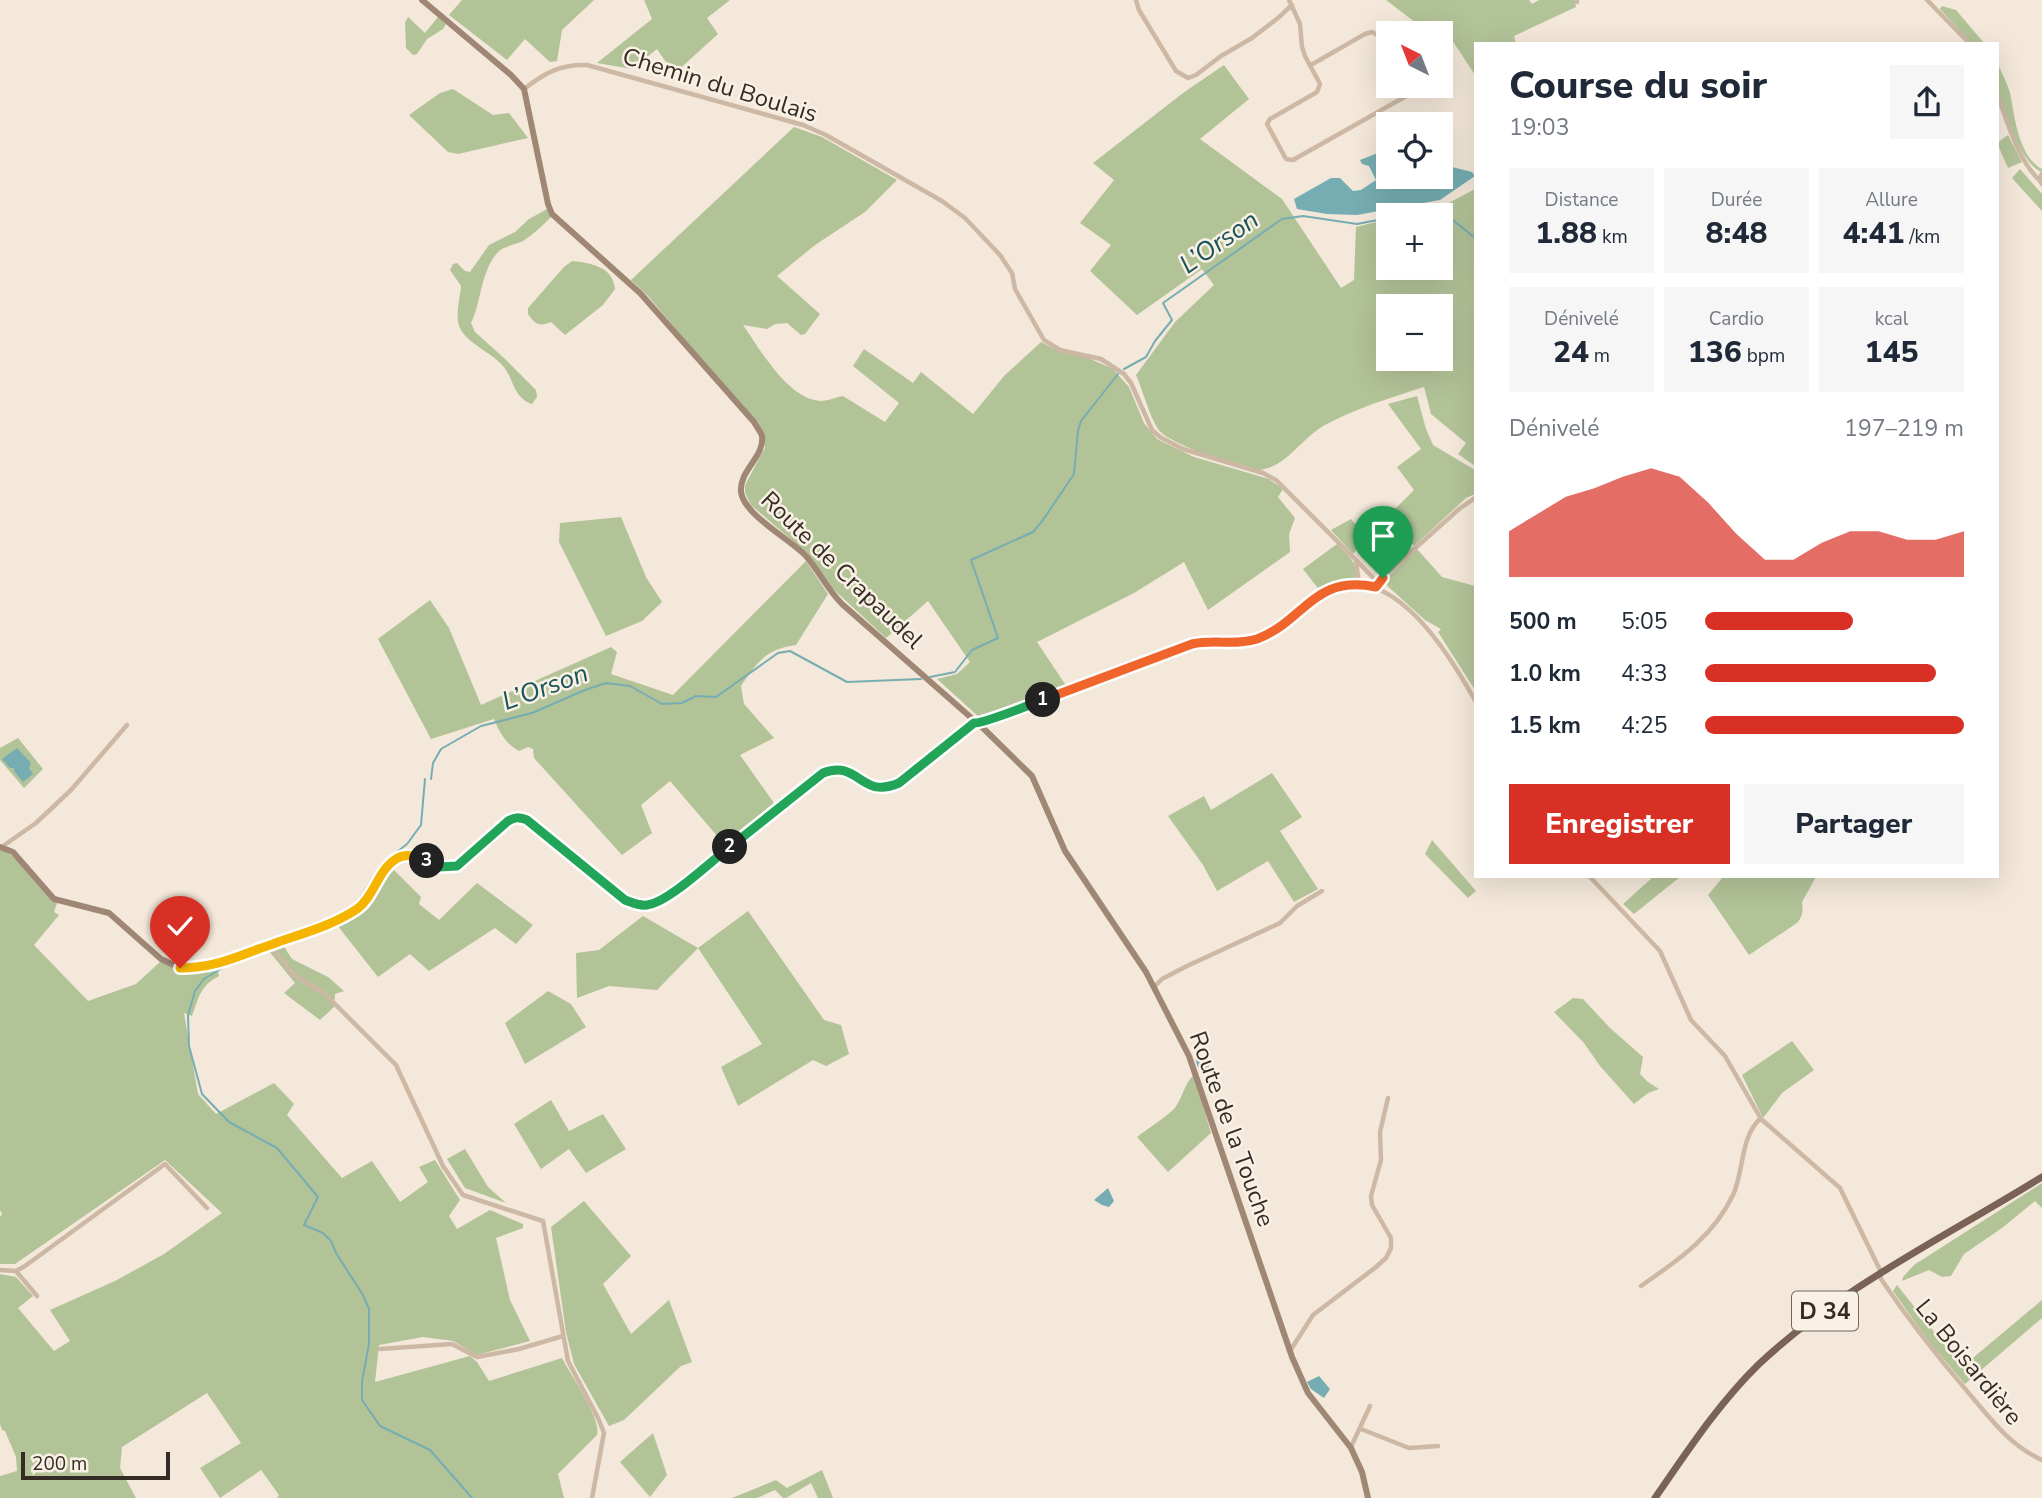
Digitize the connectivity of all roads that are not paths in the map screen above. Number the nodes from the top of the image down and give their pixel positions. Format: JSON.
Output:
{"nodes":[{"id":1,"x":422,"y":0,"type":"edge"},
{"id":2,"x":1136,"y":0,"type":"edge"},
{"id":3,"x":1927,"y":0,"type":"edge"},
{"id":4,"x":1290,"y":2,"type":"edge"},
{"id":5,"x":1376,"y":34,"type":"edge"},
{"id":6,"x":1968,"y":42,"type":"edge"},
{"id":7,"x":1311,"y":65,"type":"junction"},
{"id":8,"x":524,"y":89,"type":"junction"},
{"id":9,"x":1401,"y":98,"type":"edge"},
{"id":10,"x":1999,"y":99,"type":"edge"},
{"id":11,"x":2041,"y":178,"type":"edge"},
{"id":12,"x":1474,"y":499,"type":"edge"},
{"id":13,"x":1356,"y":560,"type":"junction"},
{"id":14,"x":1359,"y":584,"type":"junction"},
{"id":15,"x":1376,"y":585,"type":"junction"},
{"id":16,"x":1474,"y":698,"type":"edge"},
{"id":17,"x":977,"y":723,"type":"junction"},
{"id":18,"x":127,"y":725,"type":"dead end"},
{"id":19,"x":2,"y":846,"type":"edge"},
{"id":20,"x":1591,"y":878,"type":"edge"},
{"id":21,"x":1322,"y":891,"type":"dead end"},
{"id":22,"x":270,"y":945,"type":"junction"},
{"id":23,"x":1154,"y":987,"type":"junction"},
{"id":24,"x":1388,"y":1098,"type":"dead end"},
{"id":25,"x":1760,"y":1119,"type":"junction"},
{"id":26,"x":2042,"y":1177,"type":"edge"},
{"id":27,"x":206,"y":1208,"type":"dead end"},
{"id":28,"x":0,"y":1270,"type":"edge"},
{"id":29,"x":16,"y":1271,"type":"junction"},
{"id":30,"x":1880,"y":1275,"type":"junction"},
{"id":31,"x":1641,"y":1286,"type":"dead end"},
{"id":32,"x":37,"y":1296,"type":"dead end"},
{"id":33,"x":563,"y":1336,"type":"junction"},
{"id":34,"x":380,"y":1349,"type":"dead end"},
{"id":35,"x":1290,"y":1351,"type":"junction"},
{"id":36,"x":1370,"y":1406,"type":"dead end"},
{"id":37,"x":1361,"y":1429,"type":"junction"},
{"id":38,"x":1438,"y":1446,"type":"dead end"},
{"id":39,"x":1351,"y":1448,"type":"junction"},
{"id":40,"x":2042,"y":1460,"type":"edge"},
{"id":41,"x":592,"y":1498,"type":"edge"},
{"id":42,"x":1368,"y":1498,"type":"edge"},
{"id":43,"x":1655,"y":1498,"type":"edge"}],
"edges":[{"from":1,"to":8,"type":"street"},
{"from":2,"to":4,"type":"street"},
{"from":3,"to":6,"type":"street"},
{"from":4,"to":7,"type":"street"},
{"from":5,"to":7,"type":"street"},
{"from":7,"to":9,"type":"street"},
{"from":8,"to":13,"type":"street","name":"Chemin du Boulais"},
{"from":8,"to":17,"type":"street","name":"Route de Crapaudel"},
{"from":10,"to":11,"type":"street"},
{"from":12,"to":15,"type":"street"},
{"from":13,"to":14,"type":"street"},
{"from":13,"to":15,"type":"street"},
{"from":14,"to":15,"type":"street"},
{"from":14,"to":17,"type":"street"},
{"from":15,"to":16,"type":"street"},
{"from":17,"to":22,"type":"street"},
{"from":17,"to":23,"type":"street","name":"Route de la Touche"},
{"from":18,"to":19,"type":"street"},
{"from":19,"to":22,"type":"street"},
{"from":20,"to":25,"type":"street"},
{"from":21,"to":23,"type":"street"},
{"from":22,"to":33,"type":"street"},
{"from":23,"to":35,"type":"street","name":"Route de la Touche"},
{"from":24,"to":35,"type":"street"},
{"from":25,"to":30,"type":"street","name":"La Boisardière"},
{"from":25,"to":31,"type":"street"},
{"from":26,"to":30,"type":"main road","number":"D 34"},
{"from":27,"to":29,"type":"street"},
{"from":28,"to":29,"type":"street"},
{"from":29,"to":32,"type":"street"},
{"from":30,"to":40,"type":"street","name":"La Boisardière"},
{"from":30,"to":43,"type":"main road","number":"D 34"},
{"from":33,"to":34,"type":"street"},
{"from":33,"to":41,"type":"street"},
{"from":35,"to":39,"type":"street","name":"Route de la Touche"},
{"from":36,"to":37,"type":"street"},
{"from":37,"to":38,"type":"street"},
{"from":37,"to":39,"type":"street"},
{"from":39,"to":42,"type":"street","name":"Route de la Touche"}]}
